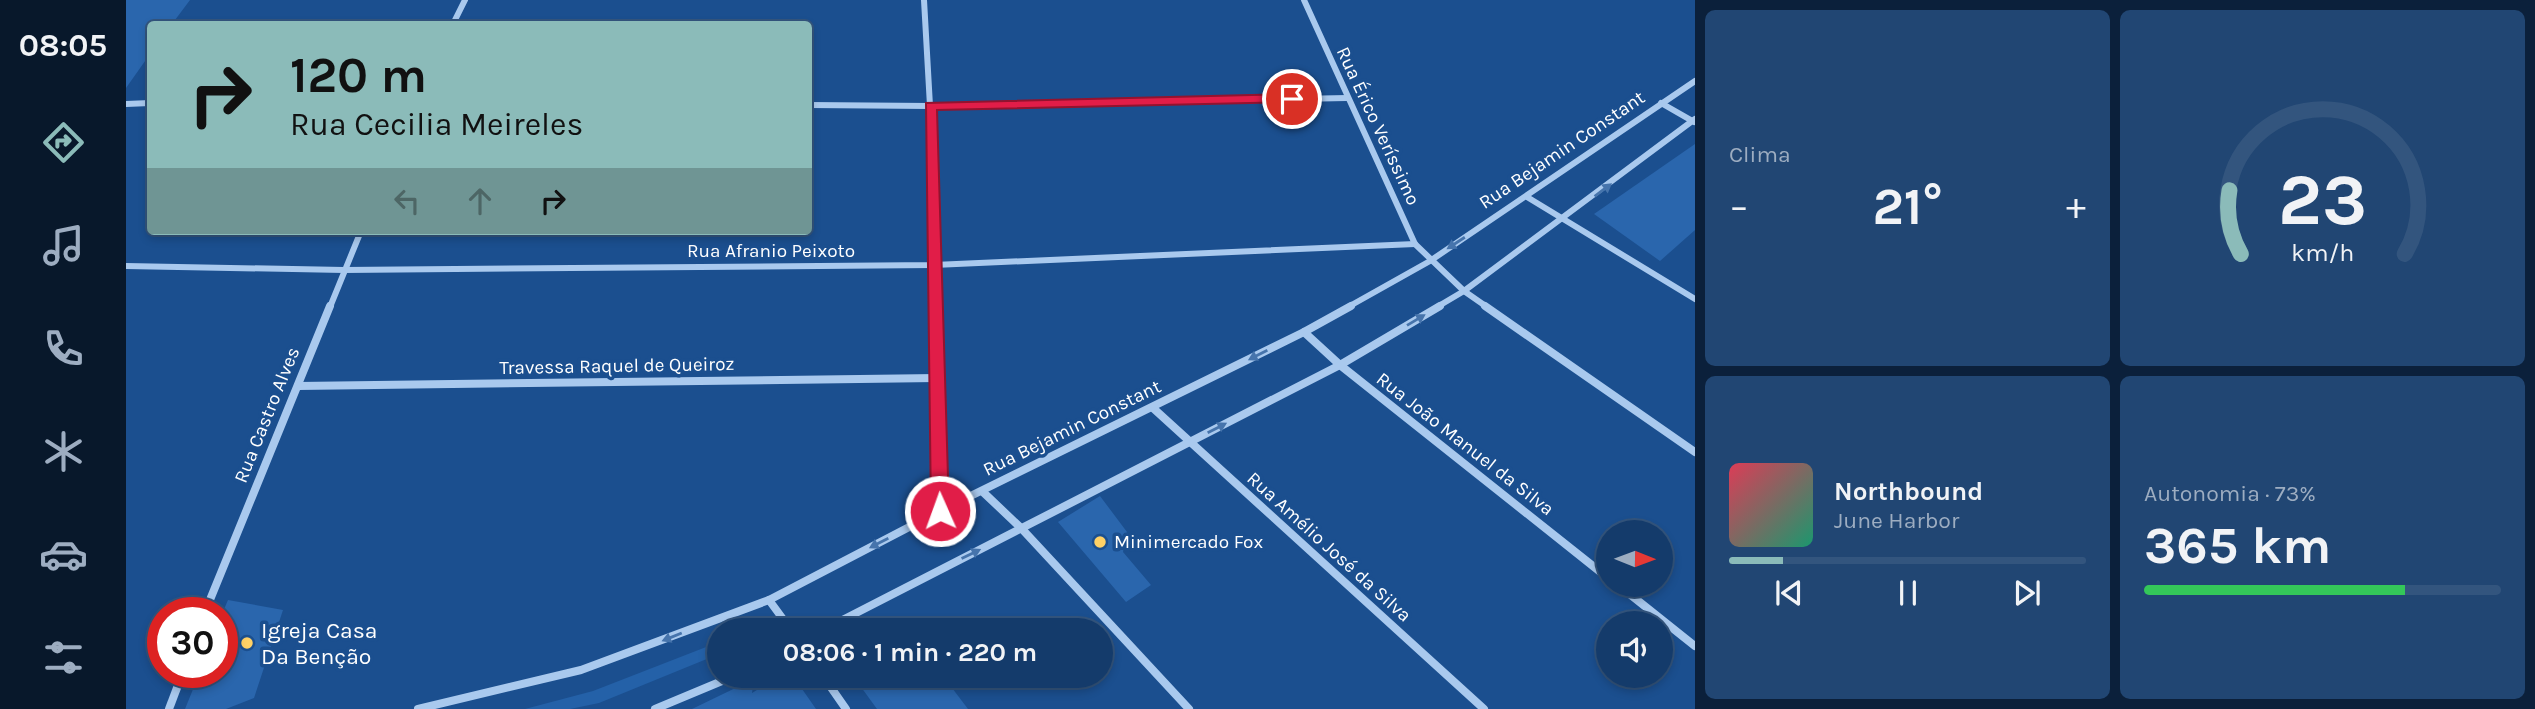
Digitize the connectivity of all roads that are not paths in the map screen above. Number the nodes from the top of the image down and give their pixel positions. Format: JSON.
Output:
{"nodes":[{"id":1,"x":465,"y":0,"type":"edge"},
{"id":2,"x":924,"y":0,"type":"edge"},
{"id":3,"x":1304,"y":0,"type":"edge"},
{"id":4,"x":454,"y":21,"type":"edge"},
{"id":5,"x":1695,"y":81,"type":"edge"},
{"id":6,"x":1347,"y":97,"type":"junction"},
{"id":7,"x":147,"y":103,"type":"edge"},
{"id":8,"x":1661,"y":103,"type":"junction"},
{"id":9,"x":126,"y":104,"type":"edge"},
{"id":10,"x":812,"y":105,"type":"edge"},
{"id":11,"x":930,"y":106,"type":"junction"},
{"id":12,"x":1694,"y":121,"type":"edge"},
{"id":13,"x":1527,"y":197,"type":"junction"},
{"id":14,"x":1566,"y":218,"type":"junction"},
{"id":15,"x":359,"y":235,"type":"edge"},
{"id":16,"x":1415,"y":244,"type":"junction"},
{"id":17,"x":1430,"y":261,"type":"junction"},
{"id":18,"x":934,"y":265,"type":"junction"},
{"id":19,"x":126,"y":266,"type":"edge"},
{"id":20,"x":344,"y":270,"type":"junction"},
{"id":21,"x":1464,"y":291,"type":"junction"},
{"id":22,"x":1695,"y":299,"type":"edge"},
{"id":23,"x":1304,"y":332,"type":"junction"},
{"id":24,"x":1340,"y":365,"type":"junction"},
{"id":25,"x":937,"y":379,"type":"junction"},
{"id":26,"x":298,"y":386,"type":"junction"},
{"id":27,"x":1153,"y":408,"type":"junction"},
{"id":28,"x":1191,"y":442,"type":"junction"},
{"id":29,"x":1695,"y":452,"type":"edge"},
{"id":30,"x":983,"y":492,"type":"junction"},
{"id":31,"x":940,"y":511,"type":"junction"},
{"id":32,"x":1022,"y":529,"type":"junction"},
{"id":33,"x":1596,"y":568,"type":"edge"},
{"id":34,"x":211,"y":597,"type":"edge"},
{"id":35,"x":1633,"y":597,"type":"edge"},
{"id":36,"x":769,"y":600,"type":"junction"},
{"id":37,"x":782,"y":618,"type":"edge"},
{"id":38,"x":845,"y":618,"type":"edge"},
{"id":39,"x":1695,"y":646,"type":"edge"},
{"id":40,"x":707,"y":687,"type":"edge"},
{"id":41,"x":177,"y":688,"type":"edge"},
{"id":42,"x":831,"y":688,"type":"edge"},
{"id":43,"x":169,"y":709,"type":"edge"},
{"id":44,"x":418,"y":709,"type":"edge"},
{"id":45,"x":655,"y":709,"type":"edge"},
{"id":46,"x":846,"y":709,"type":"edge"},
{"id":47,"x":1189,"y":709,"type":"edge"},
{"id":48,"x":1484,"y":709,"type":"edge"}],
"edges":[{"from":1,"to":4,"type":"street"},
{"from":2,"to":11,"type":"street"},
{"from":3,"to":6,"type":"street","name":"Rua Érico Veríssimo"},
{"from":5,"to":8,"type":"street","name":"Rua Bejamin Constant"},
{"from":6,"to":11,"type":"street"},
{"from":6,"to":16,"type":"street","name":"Rua Érico Veríssimo"},
{"from":7,"to":9,"type":"street"},
{"from":8,"to":12,"type":"street"},
{"from":8,"to":13,"type":"street","name":"Rua Bejamin Constant"},
{"from":10,"to":11,"type":"street"},
{"from":11,"to":18,"type":"street"},
{"from":14,"to":12,"type":"street","one_way":true},
{"from":13,"to":14,"type":"street"},
{"from":13,"to":17,"type":"street","name":"Rua Bejamin Constant","one_way":true},
{"from":14,"to":21,"type":"street"},
{"from":14,"to":22,"type":"street"},
{"from":15,"to":20,"type":"street","name":"Rua Castro Alves"},
{"from":16,"to":17,"type":"street","name":"Rua Érico Veríssimo"},
{"from":16,"to":18,"type":"street","name":"Rua Afranio Peixoto"},
{"from":17,"to":21,"type":"street","name":"Rua Érico Veríssimo"},
{"from":17,"to":23,"type":"street","name":"Rua Bejamin Constant"},
{"from":18,"to":20,"type":"street","name":"Rua Afranio Peixoto"},
{"from":18,"to":25,"type":"street"},
{"from":19,"to":20,"type":"street","name":"Rua Afranio Peixoto"},
{"from":20,"to":26,"type":"street","name":"Rua Castro Alves"},
{"from":24,"to":21,"type":"street","one_way":true},
{"from":21,"to":29,"type":"street","name":"Rua Érico Veríssimo"},
{"from":23,"to":24,"type":"street","name":"Rua João Manuel da Silva"},
{"from":23,"to":27,"type":"street","name":"Rua Bejamin Constant","one_way":true},
{"from":28,"to":24,"type":"street","one_way":true},
{"from":24,"to":33,"type":"street","name":"Rua João Manuel da Silva"},
{"from":25,"to":26,"type":"street","name":"Travessa Raquel de Queiroz"},
{"from":25,"to":31,"type":"street"},
{"from":26,"to":34,"type":"street","name":"Rua Castro Alves"},
{"from":27,"to":28,"type":"street","name":"Rua Amélio José da Silva"},
{"from":27,"to":30,"type":"street","name":"Rua Bejamin Constant"},
{"from":28,"to":32,"type":"street"},
{"from":28,"to":48,"type":"street","name":"Rua Amélio José da Silva"},
{"from":30,"to":31,"type":"street","name":"Rua Bejamin Constant"},
{"from":30,"to":32,"type":"street"},
{"from":31,"to":36,"type":"street","name":"Rua Bejamin Constant","one_way":true},
{"from":38,"to":32,"type":"street","one_way":true},
{"from":32,"to":47,"type":"street"},
{"from":35,"to":39,"type":"street"},
{"from":36,"to":37,"type":"street"},
{"from":36,"to":44,"type":"street","name":"Rua Bejamin Constant","one_way":true},
{"from":40,"to":45,"type":"street"},
{"from":41,"to":43,"type":"street"},
{"from":42,"to":46,"type":"street"}]}
